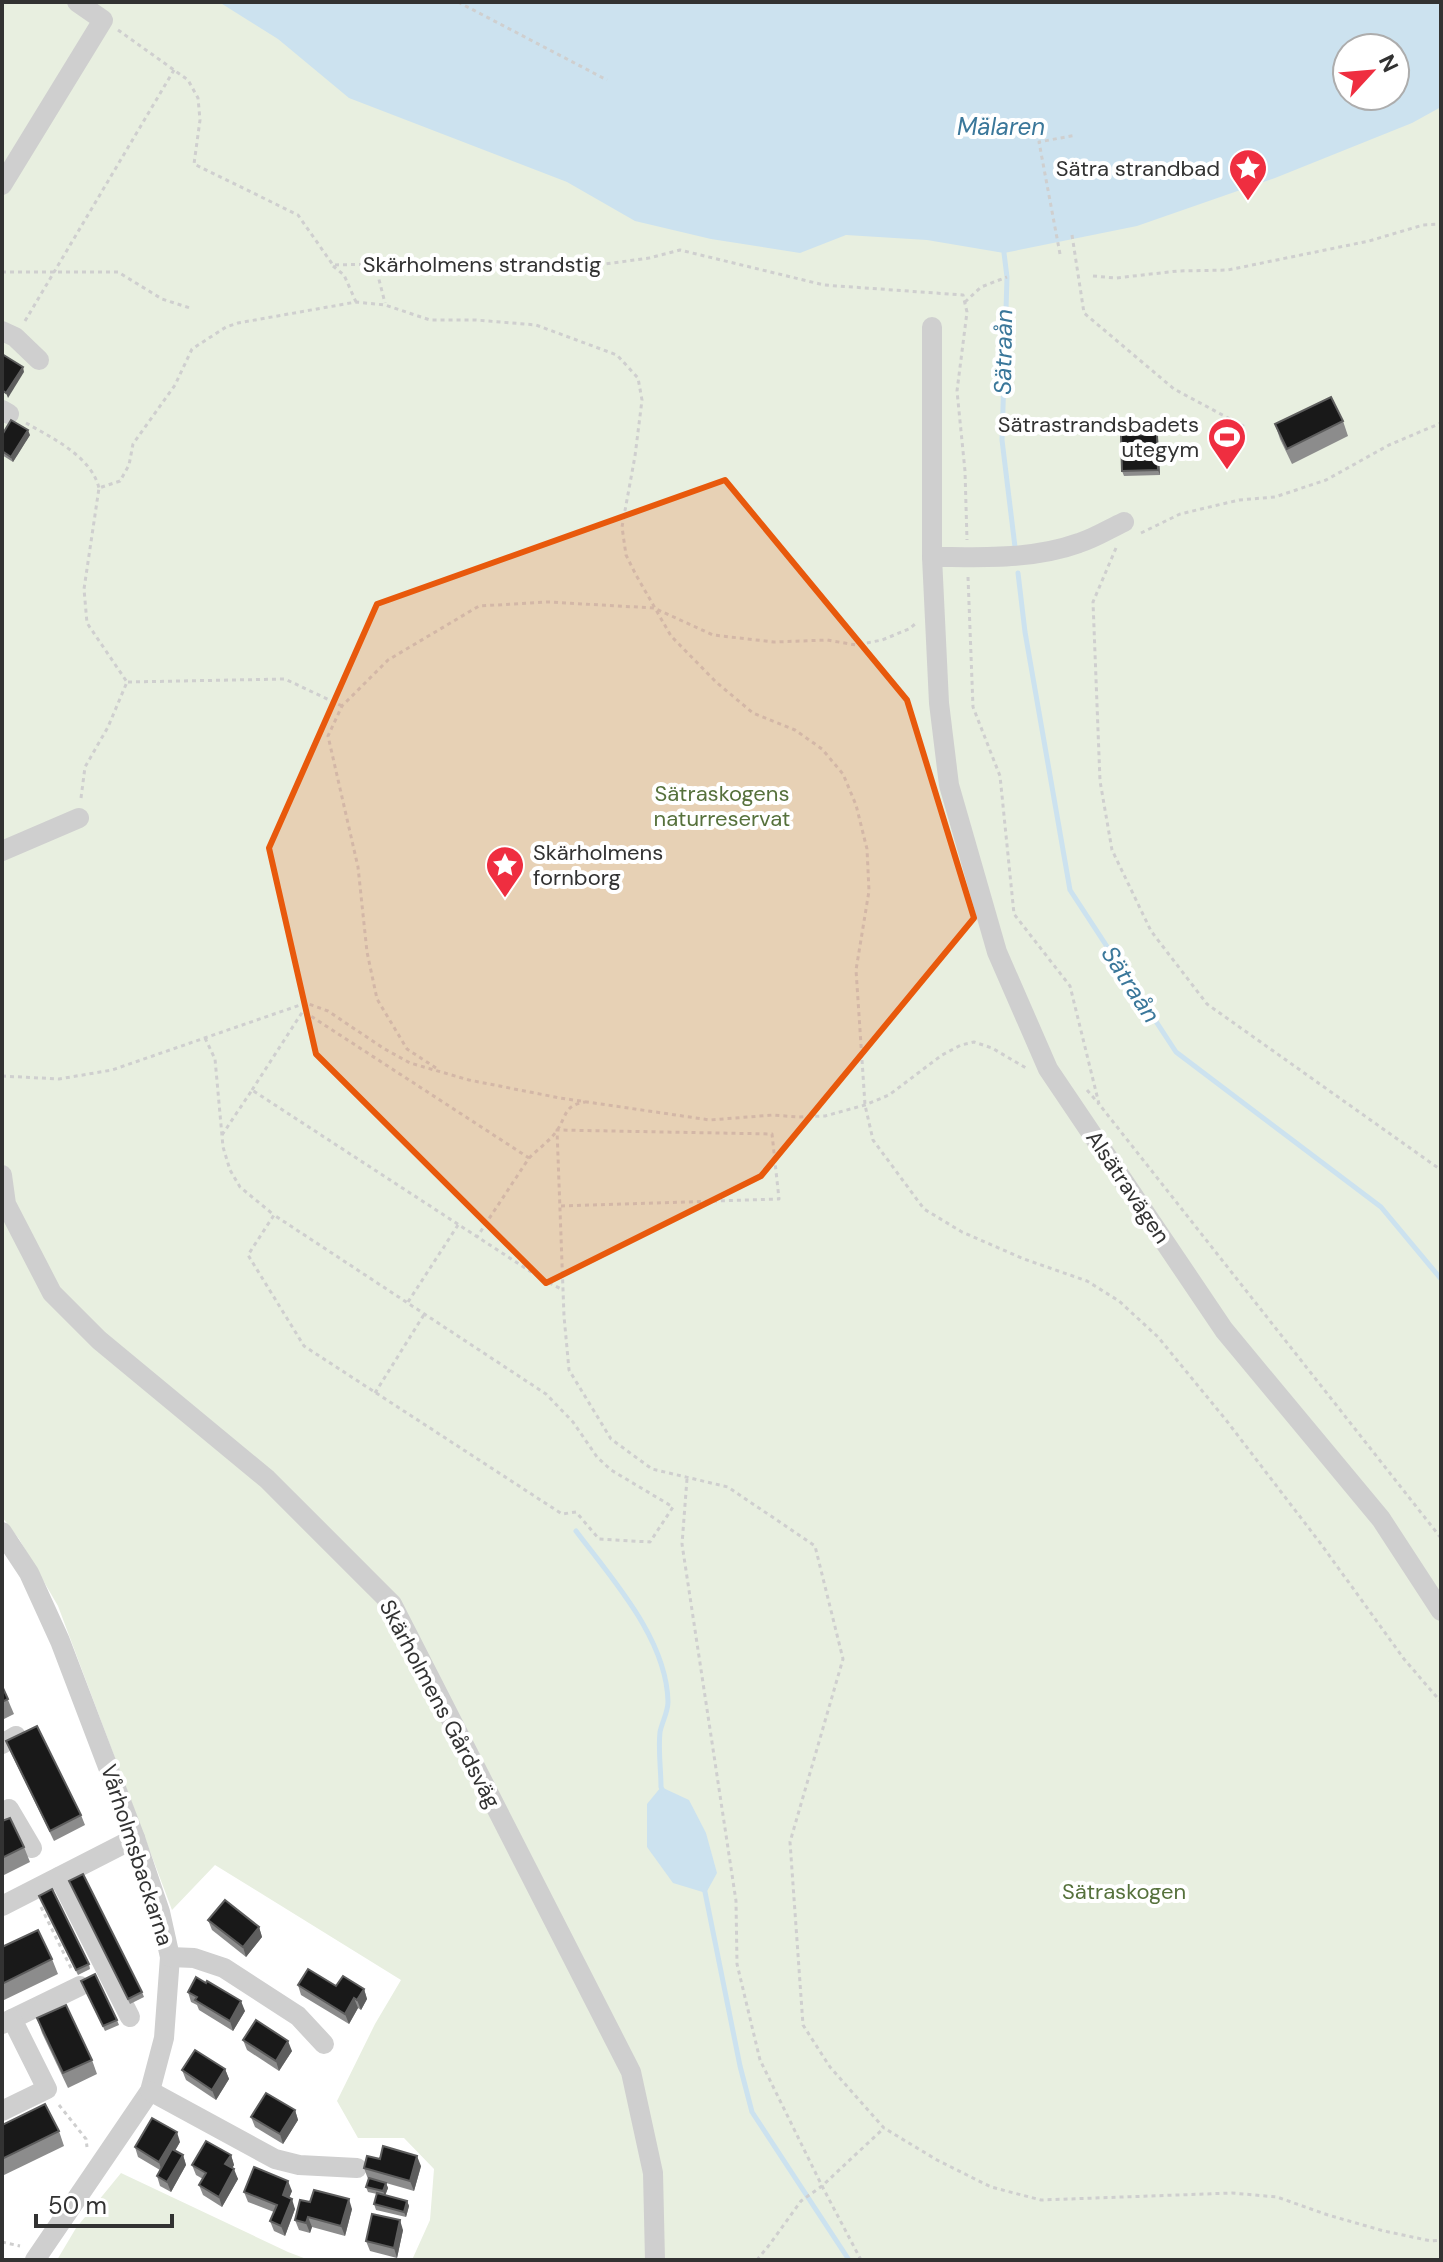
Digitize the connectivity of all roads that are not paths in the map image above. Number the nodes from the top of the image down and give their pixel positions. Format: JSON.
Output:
{"nodes":[{"id":1,"x":77,"y":2,"type":"edge"},
{"id":2,"x":2,"y":185,"type":"edge"},
{"id":3,"x":932,"y":327,"type":"dead end"},
{"id":4,"x":9,"y":334,"type":"edge"},
{"id":5,"x":39,"y":360,"type":"dead end"},
{"id":6,"x":1127,"y":530,"type":"road end"},
{"id":7,"x":932,"y":557,"type":"junction"},
{"id":8,"x":79,"y":818,"type":"road end"},
{"id":9,"x":2,"y":851,"type":"edge"},
{"id":10,"x":2,"y":1175,"type":"edge"},
{"id":11,"x":2,"y":1532,"type":"edge"},
{"id":12,"x":1441,"y":1611,"type":"edge"},
{"id":13,"x":4,"y":1805,"type":"edge"},
{"id":14,"x":135,"y":1838,"type":"junction"},
{"id":15,"x":32,"y":1848,"type":"dead end"},
{"id":16,"x":59,"y":1877,"type":"junction"},
{"id":17,"x":2,"y":1906,"type":"edge"},
{"id":18,"x":170,"y":1957,"type":"junction"},
{"id":19,"x":80,"y":1986,"type":"edge"},
{"id":20,"x":130,"y":2017,"type":"dead end"},
{"id":21,"x":7,"y":2022,"type":"edge"},
{"id":22,"x":324,"y":2044,"type":"dead end"},
{"id":23,"x":150,"y":2091,"type":"junction"},
{"id":24,"x":2,"y":2111,"type":"edge"},
{"id":25,"x":357,"y":2168,"type":"dead end"},
{"id":26,"x":35,"y":2260,"type":"edge"},
{"id":27,"x":655,"y":2260,"type":"edge"}],
"edges":[{"from":1,"to":2,"type":"street"},
{"from":3,"to":7,"type":"street","name":"Alsätravägen"},
{"from":4,"to":5,"type":"street"},
{"from":6,"to":7,"type":"street"},
{"from":7,"to":12,"type":"street","name":"Alsätravägen"},
{"from":8,"to":9,"type":"street"},
{"from":10,"to":27,"type":"street","name":"Skärholmens Gårdsväg"},
{"from":11,"to":14,"type":"street","name":"Vårholmsbackarna"},
{"from":13,"to":15,"type":"street"},
{"from":14,"to":16,"type":"street"},
{"from":14,"to":18,"type":"street","name":"Vårholmsbackarna"},
{"from":16,"to":17,"type":"street"},
{"from":16,"to":20,"type":"street"},
{"from":18,"to":22,"type":"street"},
{"from":18,"to":23,"type":"street","name":"Vårholmsbackarna"},
{"from":19,"to":21,"type":"street"},
{"from":21,"to":24,"type":"street"},
{"from":23,"to":25,"type":"street"},
{"from":23,"to":26,"type":"street","name":"Vårholmsbackarna"}]}
